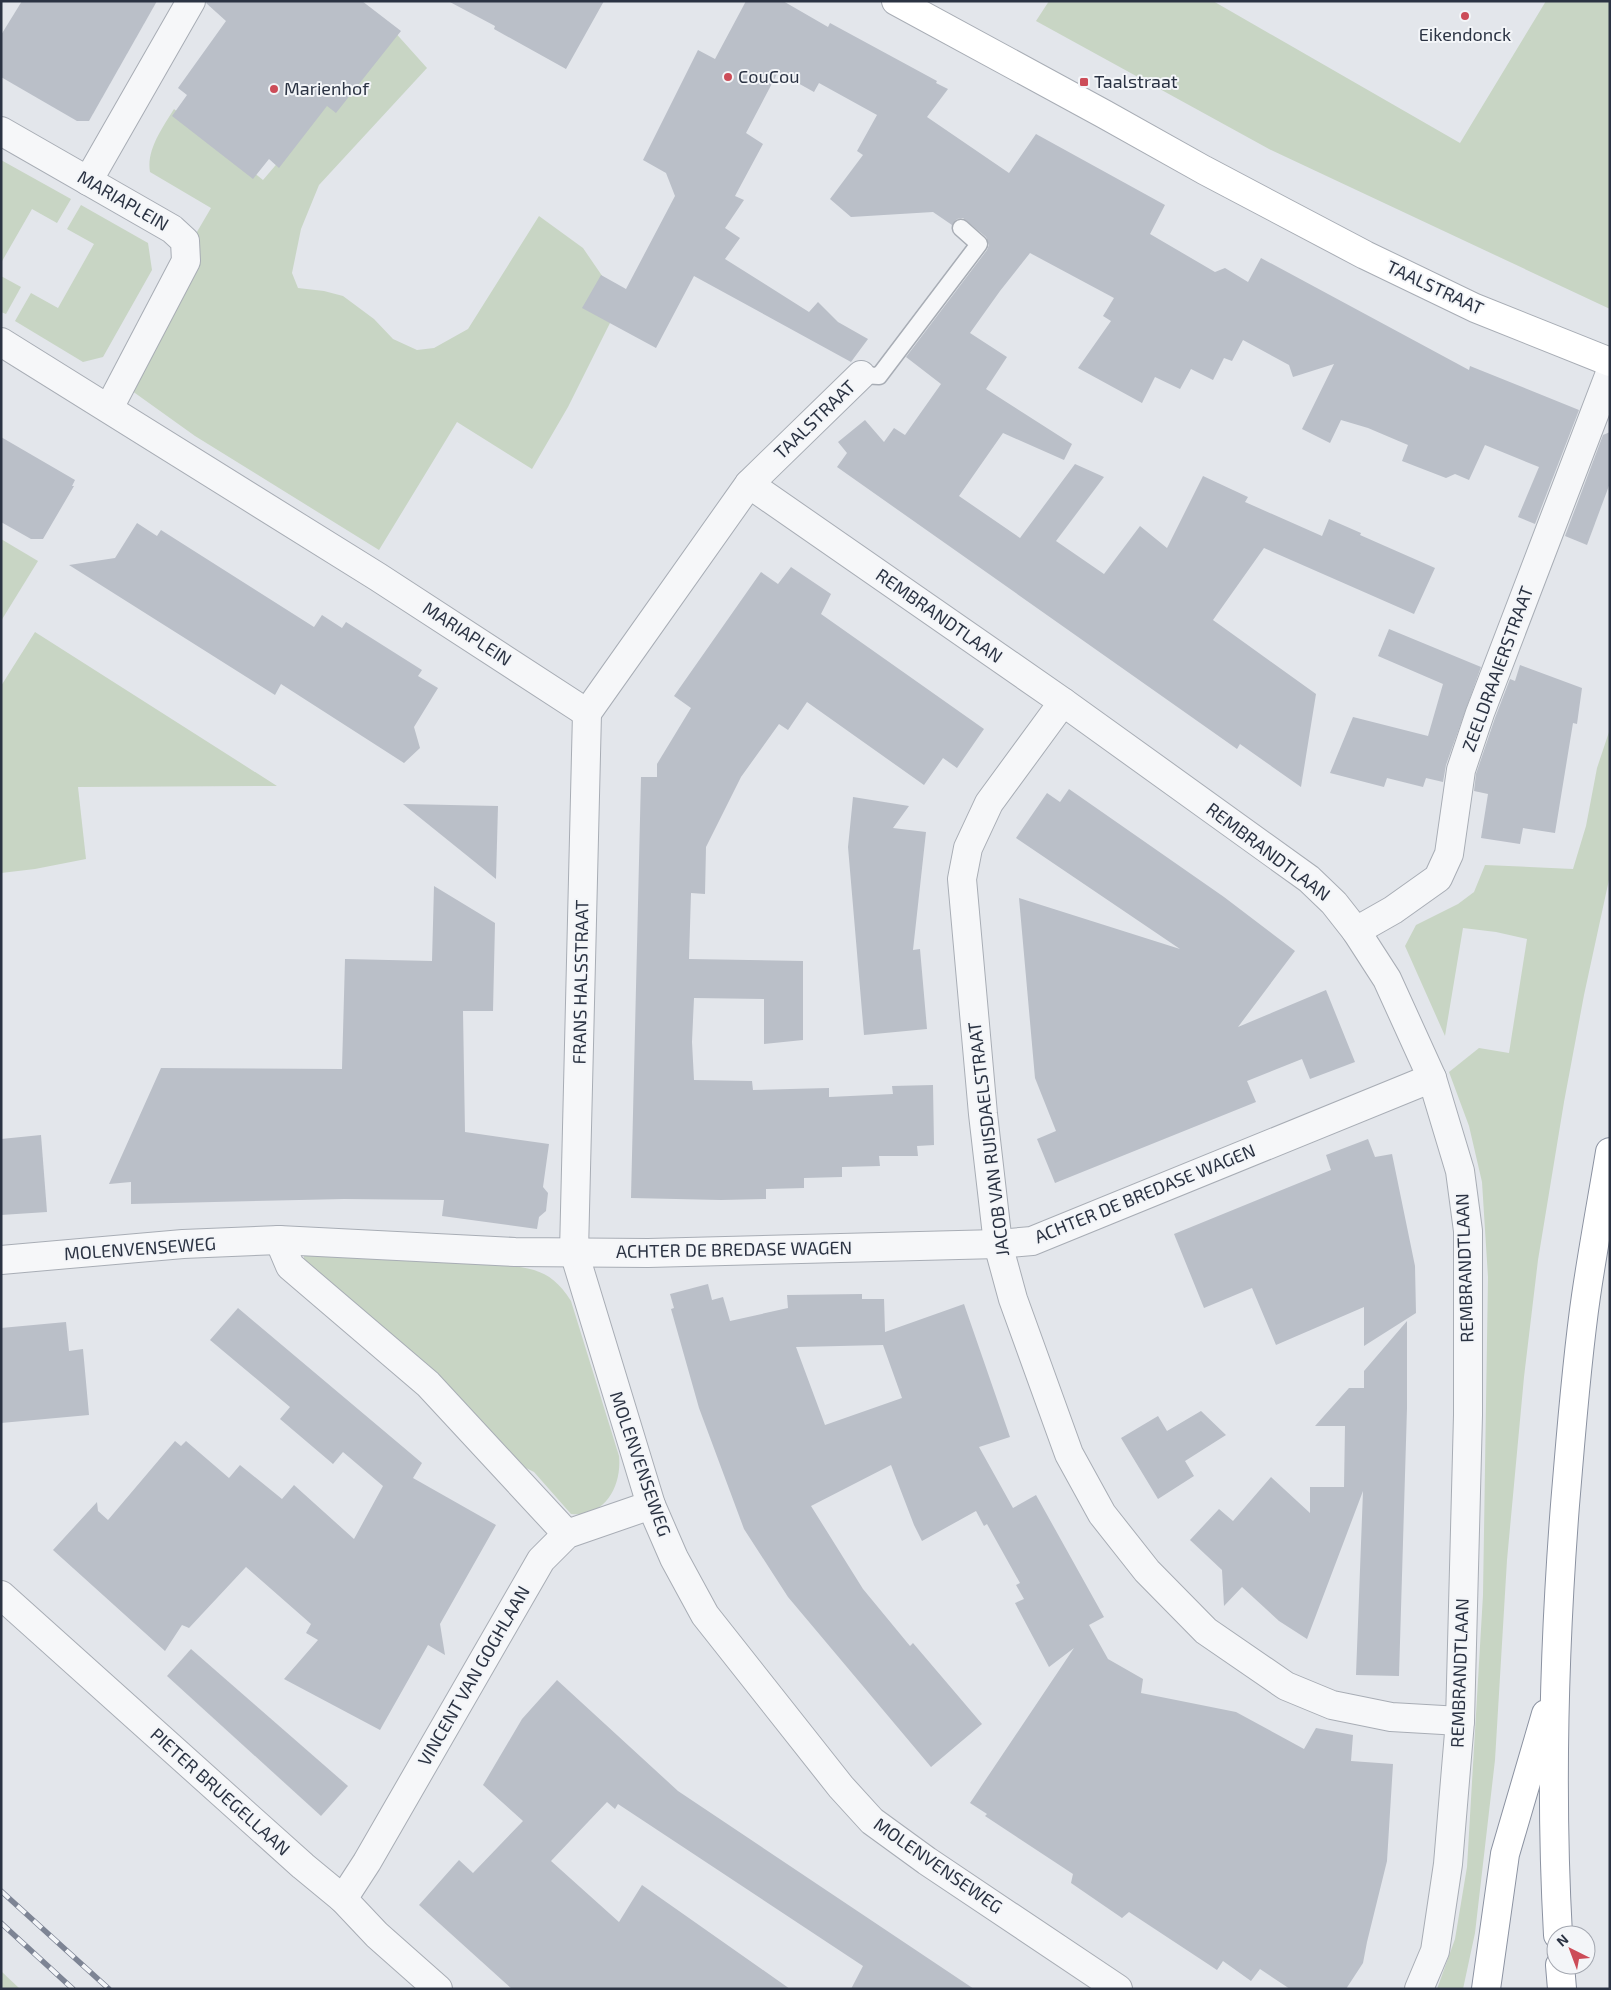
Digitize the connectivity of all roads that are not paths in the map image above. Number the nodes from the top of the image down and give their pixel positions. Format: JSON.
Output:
{"nodes":[{"id":1,"x":191,"y":1,"type":"edge"},
{"id":2,"x":896,"y":1,"type":"edge"},
{"id":3,"x":1,"y":131,"type":"edge"},
{"id":4,"x":88,"y":181,"type":"junction"},
{"id":5,"x":961,"y":228,"type":"dead end"},
{"id":6,"x":1,"y":342,"type":"edge"},
{"id":7,"x":1610,"y":362,"type":"edge"},
{"id":8,"x":1610,"y":373,"type":"edge"},
{"id":9,"x":861,"y":375,"type":"joint"},
{"id":10,"x":109,"y":408,"type":"junction"},
{"id":11,"x":749,"y":484,"type":"junction"},
{"id":12,"x":1062,"y":702,"type":"junction"},
{"id":13,"x":587,"y":713,"type":"junction"},
{"id":14,"x":1356,"y":931,"type":"junction"},
{"id":15,"x":1432,"y":1078,"type":"junction"},
{"id":16,"x":1610,"y":1152,"type":"edge"},
{"id":17,"x":279,"y":1240,"type":"junction"},
{"id":18,"x":998,"y":1244,"type":"junction"},
{"id":19,"x":574,"y":1252,"type":"junction"},
{"id":20,"x":1,"y":1260,"type":"edge"},
{"id":21,"x":651,"y":1505,"type":"junction"},
{"id":22,"x":567,"y":1534,"type":"junction"},
{"id":23,"x":1,"y":1596,"type":"edge"},
{"id":24,"x":1555,"y":1684,"type":"junction"},
{"id":25,"x":1460,"y":1721,"type":"junction"},
{"id":26,"x":343,"y":1899,"type":"junction"},
{"id":27,"x":1557,"y":1925,"type":"edge"},
{"id":28,"x":1561,"y":1975,"type":"edge"},
{"id":29,"x":438,"y":1989,"type":"edge"},
{"id":30,"x":1118,"y":1989,"type":"edge"},
{"id":31,"x":1419,"y":1989,"type":"edge"},
{"id":32,"x":1486,"y":1989,"type":"edge"},
{"id":33,"x":1562,"y":1989,"type":"edge"}],
"edges":[{"from":1,"to":4,"type":"street"},
{"from":2,"to":7,"type":"main road","name":"TAALSTRAAT"},
{"from":3,"to":4,"type":"street","name":"MARIAPLEIN"},
{"from":4,"to":10,"type":"street","name":"MARIAPLEIN"},
{"from":5,"to":9,"type":"lane","name":"TAALSTRAAT"},
{"from":6,"to":10,"type":"street","name":"MARIAPLEIN"},
{"from":8,"to":14,"type":"street","name":"ZEELDRAAIERSTRAAT"},
{"from":9,"to":11,"type":"street","name":"TAALSTRAAT"},
{"from":10,"to":13,"type":"street","name":"MARIAPLEIN"},
{"from":11,"to":12,"type":"street","name":"REMBRANDTLAAN"},
{"from":11,"to":13,"type":"street"},
{"from":12,"to":14,"type":"street","name":"REMBRANDTLAAN"},
{"from":12,"to":18,"type":"street","name":"JACOB VAN RUISDAELSTRAAT"},
{"from":13,"to":19,"type":"street","name":"FRANS HALSSTRAAT"},
{"from":14,"to":15,"type":"street","name":"REMBRANDTLAAN"},
{"from":15,"to":18,"type":"street","name":"ACHTER DE BREDASE WAGEN"},
{"from":15,"to":25,"type":"street","name":"REMBRANDTLAAN"},
{"from":16,"to":24,"type":"main road"},
{"from":17,"to":19,"type":"street","name":"MOLENVENSEWEG"},
{"from":17,"to":20,"type":"street","name":"MOLENVENSEWEG"},
{"from":17,"to":22,"type":"street"},
{"from":18,"to":19,"type":"street","name":"ACHTER DE BREDASE WAGEN"},
{"from":18,"to":25,"type":"street","name":"JACOB VAN RUISDAELSTRAAT"},
{"from":19,"to":21,"type":"street","name":"MOLENVENSEWEG"},
{"from":21,"to":22,"type":"street","name":"VINCENT VAN GOGHLAAN"},
{"from":21,"to":30,"type":"street","name":"MOLENVENSEWEG"},
{"from":22,"to":26,"type":"street","name":"VINCENT VAN GOGHLAAN"},
{"from":23,"to":26,"type":"street","name":"PIETER BRUEGELLAAN"},
{"from":24,"to":27,"type":"main road"},
{"from":24,"to":32,"type":"main road"},
{"from":25,"to":31,"type":"street","name":"REMBRANDTLAAN"},
{"from":26,"to":29,"type":"street","name":"PIETER BRUEGELLAAN"},
{"from":28,"to":33,"type":"main road"}]}
